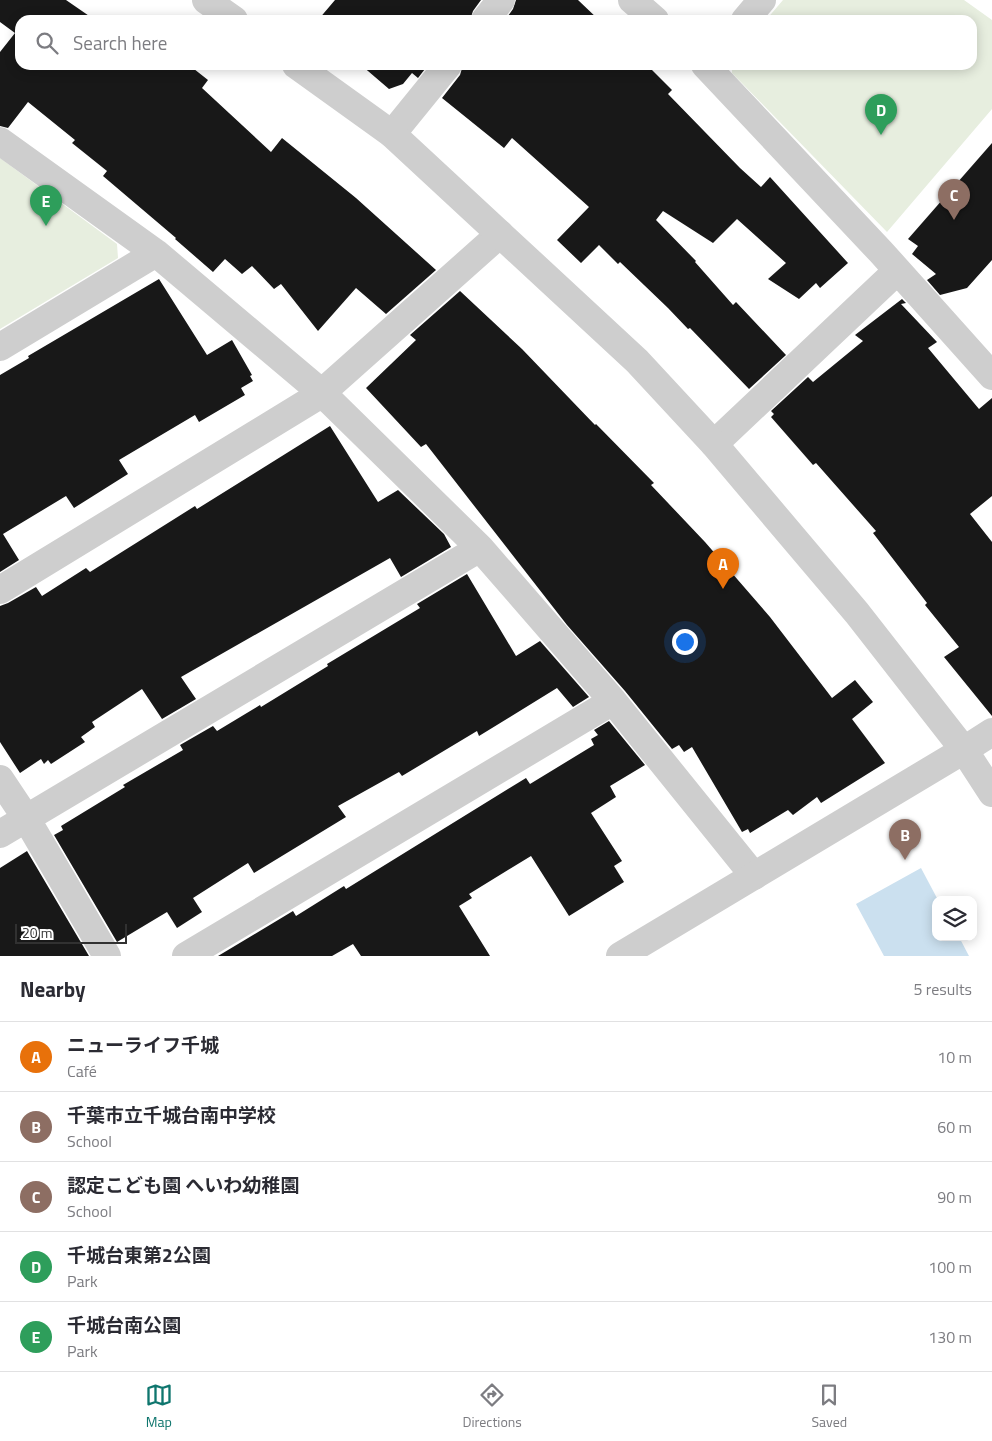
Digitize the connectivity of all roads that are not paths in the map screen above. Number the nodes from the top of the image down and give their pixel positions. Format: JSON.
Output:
{"nodes":[{"id":1,"x":206,"y":0,"type":"edge"},
{"id":2,"x":501,"y":0,"type":"edge"},
{"id":3,"x":632,"y":0,"type":"edge"},
{"id":4,"x":762,"y":0,"type":"edge"},
{"id":5,"x":227,"y":15,"type":"edge"},
{"id":6,"x":489,"y":15,"type":"edge"},
{"id":7,"x":649,"y":15,"type":"edge"},
{"id":8,"x":749,"y":15,"type":"edge"},
{"id":9,"x":303,"y":70,"type":"edge"},
{"id":10,"x":444,"y":70,"type":"edge"},
{"id":11,"x":711,"y":70,"type":"edge"},
{"id":12,"x":392,"y":134,"type":"junction"},
{"id":13,"x":0,"y":141,"type":"edge"},
{"id":14,"x":500,"y":234,"type":"junction"},
{"id":15,"x":156,"y":253,"type":"junction"},
{"id":16,"x":897,"y":271,"type":"junction"},
{"id":17,"x":0,"y":347,"type":"edge"},
{"id":18,"x":992,"y":376,"type":"edge"},
{"id":19,"x":322,"y":393,"type":"junction"},
{"id":20,"x":714,"y":444,"type":"junction"},
{"id":21,"x":480,"y":548,"type":"junction"},
{"id":22,"x":0,"y":590,"type":"edge"},
{"id":23,"x":613,"y":701,"type":"junction"},
{"id":24,"x":992,"y":732,"type":"edge"},
{"id":25,"x":964,"y":750,"type":"junction"},
{"id":26,"x":0,"y":779,"type":"edge"},
{"id":27,"x":992,"y":793,"type":"edge"},
{"id":28,"x":26,"y":818,"type":"junction"},
{"id":29,"x":0,"y":834,"type":"edge"},
{"id":30,"x":754,"y":876,"type":"junction"},
{"id":31,"x":107,"y":956,"type":"edge"},
{"id":32,"x":186,"y":956,"type":"edge"},
{"id":33,"x":620,"y":956,"type":"edge"}],
"edges":[{"from":1,"to":5,"type":"street"},
{"from":2,"to":6,"type":"street"},
{"from":3,"to":7,"type":"street"},
{"from":4,"to":8,"type":"street"},
{"from":9,"to":12,"type":"street"},
{"from":10,"to":12,"type":"street"},
{"from":11,"to":16,"type":"street"},
{"from":12,"to":14,"type":"street"},
{"from":13,"to":15,"type":"street"},
{"from":14,"to":19,"type":"street"},
{"from":14,"to":20,"type":"street"},
{"from":15,"to":17,"type":"street"},
{"from":15,"to":19,"type":"street"},
{"from":16,"to":18,"type":"street"},
{"from":16,"to":20,"type":"street"},
{"from":19,"to":21,"type":"street"},
{"from":19,"to":22,"type":"street"},
{"from":20,"to":25,"type":"street"},
{"from":21,"to":23,"type":"street"},
{"from":21,"to":28,"type":"street"},
{"from":23,"to":30,"type":"street"},
{"from":23,"to":32,"type":"street"},
{"from":24,"to":25,"type":"street"},
{"from":25,"to":27,"type":"street"},
{"from":25,"to":30,"type":"street"},
{"from":26,"to":28,"type":"street"},
{"from":28,"to":29,"type":"street"},
{"from":28,"to":31,"type":"street"},
{"from":30,"to":33,"type":"street"}]}
